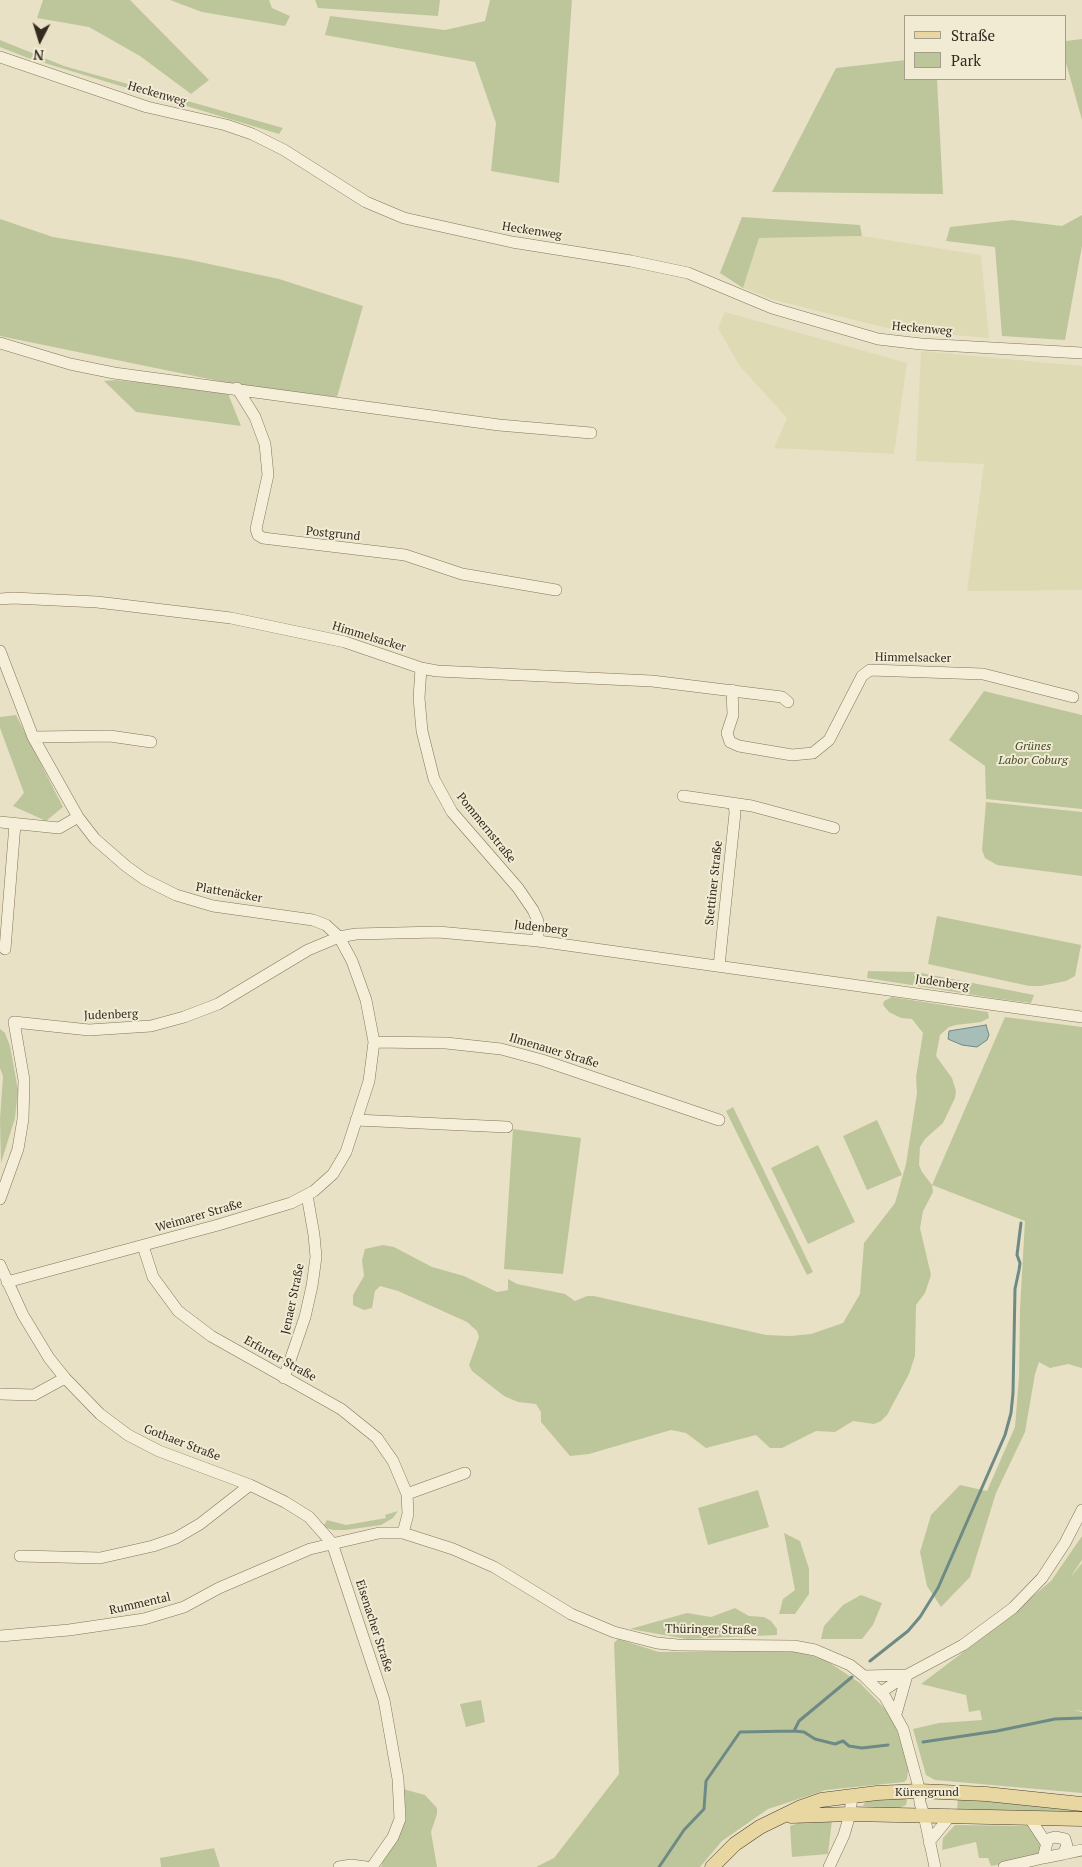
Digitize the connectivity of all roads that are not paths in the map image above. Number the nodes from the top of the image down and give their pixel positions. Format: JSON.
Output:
{"nodes":[{"id":1,"x":0,"y":57,"type":"edge"},
{"id":2,"x":0,"y":343,"type":"edge"},
{"id":3,"x":1082,"y":353,"type":"edge"},
{"id":4,"x":238,"y":388,"type":"junction"},
{"id":5,"x":591,"y":433,"type":"dead end"},
{"id":6,"x":556,"y":590,"type":"dead end"},
{"id":7,"x":0,"y":599,"type":"edge"},
{"id":8,"x":0,"y":651,"type":"edge"},
{"id":9,"x":421,"y":668,"type":"junction"},
{"id":10,"x":732,"y":690,"type":"junction"},
{"id":11,"x":1073,"y":697,"type":"dead end"},
{"id":12,"x":788,"y":702,"type":"dead end"},
{"id":13,"x":33,"y":737,"type":"junction"},
{"id":14,"x":151,"y":742,"type":"dead end"},
{"id":15,"x":683,"y":796,"type":"dead end"},
{"id":16,"x":734,"y":804,"type":"junction"},
{"id":17,"x":78,"y":817,"type":"junction"},
{"id":18,"x":0,"y":822,"type":"edge"},
{"id":19,"x":15,"y":824,"type":"junction"},
{"id":20,"x":834,"y":828,"type":"dead end"},
{"id":21,"x":339,"y":936,"type":"junction"},
{"id":22,"x":538,"y":941,"type":"junction"},
{"id":23,"x":5,"y":948,"type":"dead end"},
{"id":24,"x":719,"y":966,"type":"junction"},
{"id":25,"x":1082,"y":1017,"type":"edge"},
{"id":26,"x":374,"y":1042,"type":"junction"},
{"id":27,"x":356,"y":1120,"type":"junction"},
{"id":28,"x":719,"y":1120,"type":"dead end"},
{"id":29,"x":506,"y":1126,"type":"dead end"},
{"id":30,"x":0,"y":1196,"type":"edge"},
{"id":31,"x":306,"y":1196,"type":"junction"},
{"id":32,"x":143,"y":1246,"type":"junction"},
{"id":33,"x":0,"y":1265,"type":"edge"},
{"id":34,"x":6,"y":1282,"type":"junction"},
{"id":35,"x":65,"y":1378,"type":"junction"},
{"id":36,"x":284,"y":1378,"type":"junction"},
{"id":37,"x":0,"y":1394,"type":"edge"},
{"id":38,"x":465,"y":1473,"type":"dead end"},
{"id":39,"x":250,"y":1485,"type":"junction"},
{"id":40,"x":407,"y":1494,"type":"junction"},
{"id":41,"x":1082,"y":1510,"type":"edge"},
{"id":42,"x":403,"y":1533,"type":"junction"},
{"id":43,"x":332,"y":1543,"type":"junction"},
{"id":44,"x":20,"y":1556,"type":"dead end"},
{"id":45,"x":0,"y":1636,"type":"edge"},
{"id":46,"x":907,"y":1675,"type":"junction"},
{"id":47,"x":864,"y":1676,"type":"junction"},
{"id":48,"x":883,"y":1695,"type":"junction"},
{"id":49,"x":896,"y":1714,"type":"junction"},
{"id":50,"x":919,"y":1791,"type":"junction"},
{"id":51,"x":852,"y":1796,"type":"junction"},
{"id":52,"x":1082,"y":1804,"type":"edge"},
{"id":53,"x":850,"y":1814,"type":"junction"},
{"id":54,"x":924,"y":1815,"type":"junction"},
{"id":55,"x":951,"y":1816,"type":"junction"},
{"id":56,"x":1029,"y":1817,"type":"junction"},
{"id":57,"x":776,"y":1819,"type":"junction"},
{"id":58,"x":1082,"y":1819,"type":"edge"},
{"id":59,"x":929,"y":1842,"type":"junction"},
{"id":60,"x":1046,"y":1843,"type":"junction"},
{"id":61,"x":1082,"y":1850,"type":"edge"},
{"id":62,"x":1063,"y":1854,"type":"junction"},
{"id":63,"x":1043,"y":1858,"type":"junction"},
{"id":64,"x":339,"y":1867,"type":"edge"},
{"id":65,"x":366,"y":1867,"type":"edge"},
{"id":66,"x":372,"y":1867,"type":"edge"},
{"id":67,"x":712,"y":1867,"type":"edge"},
{"id":68,"x":829,"y":1867,"type":"edge"},
{"id":69,"x":935,"y":1867,"type":"edge"},
{"id":70,"x":1004,"y":1867,"type":"edge"}],
"edges":[{"from":1,"to":3,"type":"street","name":"Heckenweg"},
{"from":2,"to":4,"type":"street"},
{"from":4,"to":5,"type":"street"},
{"from":4,"to":6,"type":"street","name":"Postgrund"},
{"from":7,"to":9,"type":"street","name":"Himmelsacker"},
{"from":8,"to":13,"type":"street","name":"Plattenäcker"},
{"from":9,"to":10,"type":"street","name":"Himmelsacker"},
{"from":9,"to":22,"type":"street","name":"Pommernstraße"},
{"from":10,"to":11,"type":"street","name":"Himmelsacker"},
{"from":10,"to":12,"type":"street","name":"Himmelsacker"},
{"from":13,"to":14,"type":"street"},
{"from":13,"to":17,"type":"street","name":"Plattenäcker"},
{"from":15,"to":16,"type":"street"},
{"from":16,"to":20,"type":"street"},
{"from":16,"to":24,"type":"street","name":"Stettiner Straße"},
{"from":17,"to":19,"type":"street"},
{"from":17,"to":21,"type":"street","name":"Plattenäcker"},
{"from":18,"to":19,"type":"street"},
{"from":19,"to":23,"type":"street"},
{"from":21,"to":22,"type":"street","name":"Judenberg"},
{"from":21,"to":26,"type":"street","name":"Weimarer Straße"},
{"from":21,"to":30,"type":"street","name":"Judenberg"},
{"from":22,"to":24,"type":"street","name":"Judenberg"},
{"from":24,"to":25,"type":"street","name":"Judenberg"},
{"from":26,"to":27,"type":"street","name":"Weimarer Straße"},
{"from":26,"to":28,"type":"street","name":"Ilmenauer Straße"},
{"from":27,"to":29,"type":"street"},
{"from":27,"to":31,"type":"street","name":"Weimarer Straße"},
{"from":31,"to":32,"type":"street","name":"Weimarer Straße"},
{"from":31,"to":36,"type":"street","name":"Jenaer Straße"},
{"from":32,"to":34,"type":"street","name":"Weimarer Straße"},
{"from":32,"to":36,"type":"street","name":"Erfurter Straße"},
{"from":33,"to":34,"type":"street","name":"Gothaer Straße"},
{"from":34,"to":35,"type":"street","name":"Gothaer Straße"},
{"from":35,"to":37,"type":"street"},
{"from":35,"to":39,"type":"street","name":"Gothaer Straße"},
{"from":36,"to":40,"type":"street","name":"Erfurter Straße"},
{"from":38,"to":40,"type":"street"},
{"from":39,"to":43,"type":"street","name":"Gothaer Straße"},
{"from":39,"to":44,"type":"street"},
{"from":40,"to":42,"type":"street","name":"Erfurter Straße"},
{"from":41,"to":46,"type":"street"},
{"from":42,"to":43,"type":"street","name":"Thüringer Straße"},
{"from":42,"to":47,"type":"street","name":"Thüringer Straße"},
{"from":43,"to":45,"type":"street","name":"Rummental"},
{"from":43,"to":66,"type":"street","name":"Eisenacher Straße"},
{"from":46,"to":47,"type":"street"},
{"from":46,"to":48,"type":"street"},
{"from":46,"to":49,"type":"street"},
{"from":47,"to":48,"type":"street","name":"Thüringer Straße"},
{"from":48,"to":49,"type":"street","name":"Thüringer Straße"},
{"from":49,"to":50,"type":"street","name":"Thüringer Straße"},
{"from":50,"to":51,"type":"main road","name":"Kürengrund"},
{"from":50,"to":52,"type":"main road","name":"Kürengrund"},
{"from":50,"to":54,"type":"street","name":"Thüringer Straße"},
{"from":51,"to":53,"type":"street"},
{"from":51,"to":57,"type":"main road","name":"Kürengrund"},
{"from":53,"to":54,"type":"main road","name":"Kürengrund"},
{"from":53,"to":57,"type":"main road","name":"Kürengrund"},
{"from":53,"to":68,"type":"street"},
{"from":54,"to":55,"type":"main road","name":"Kürengrund"},
{"from":54,"to":59,"type":"street","name":"Thüringer Straße"},
{"from":55,"to":56,"type":"main road","name":"Kürengrund"},
{"from":55,"to":59,"type":"street"},
{"from":56,"to":58,"type":"main road","name":"Kürengrund"},
{"from":56,"to":60,"type":"street"},
{"from":57,"to":67,"type":"main road","name":"Kürengrund"},
{"from":59,"to":69,"type":"street","name":"Thüringer Straße"},
{"from":60,"to":62,"type":"street"},
{"from":60,"to":63,"type":"street"},
{"from":61,"to":62,"type":"street"},
{"from":62,"to":63,"type":"street"},
{"from":63,"to":70,"type":"street"},
{"from":64,"to":65,"type":"street"}]}
